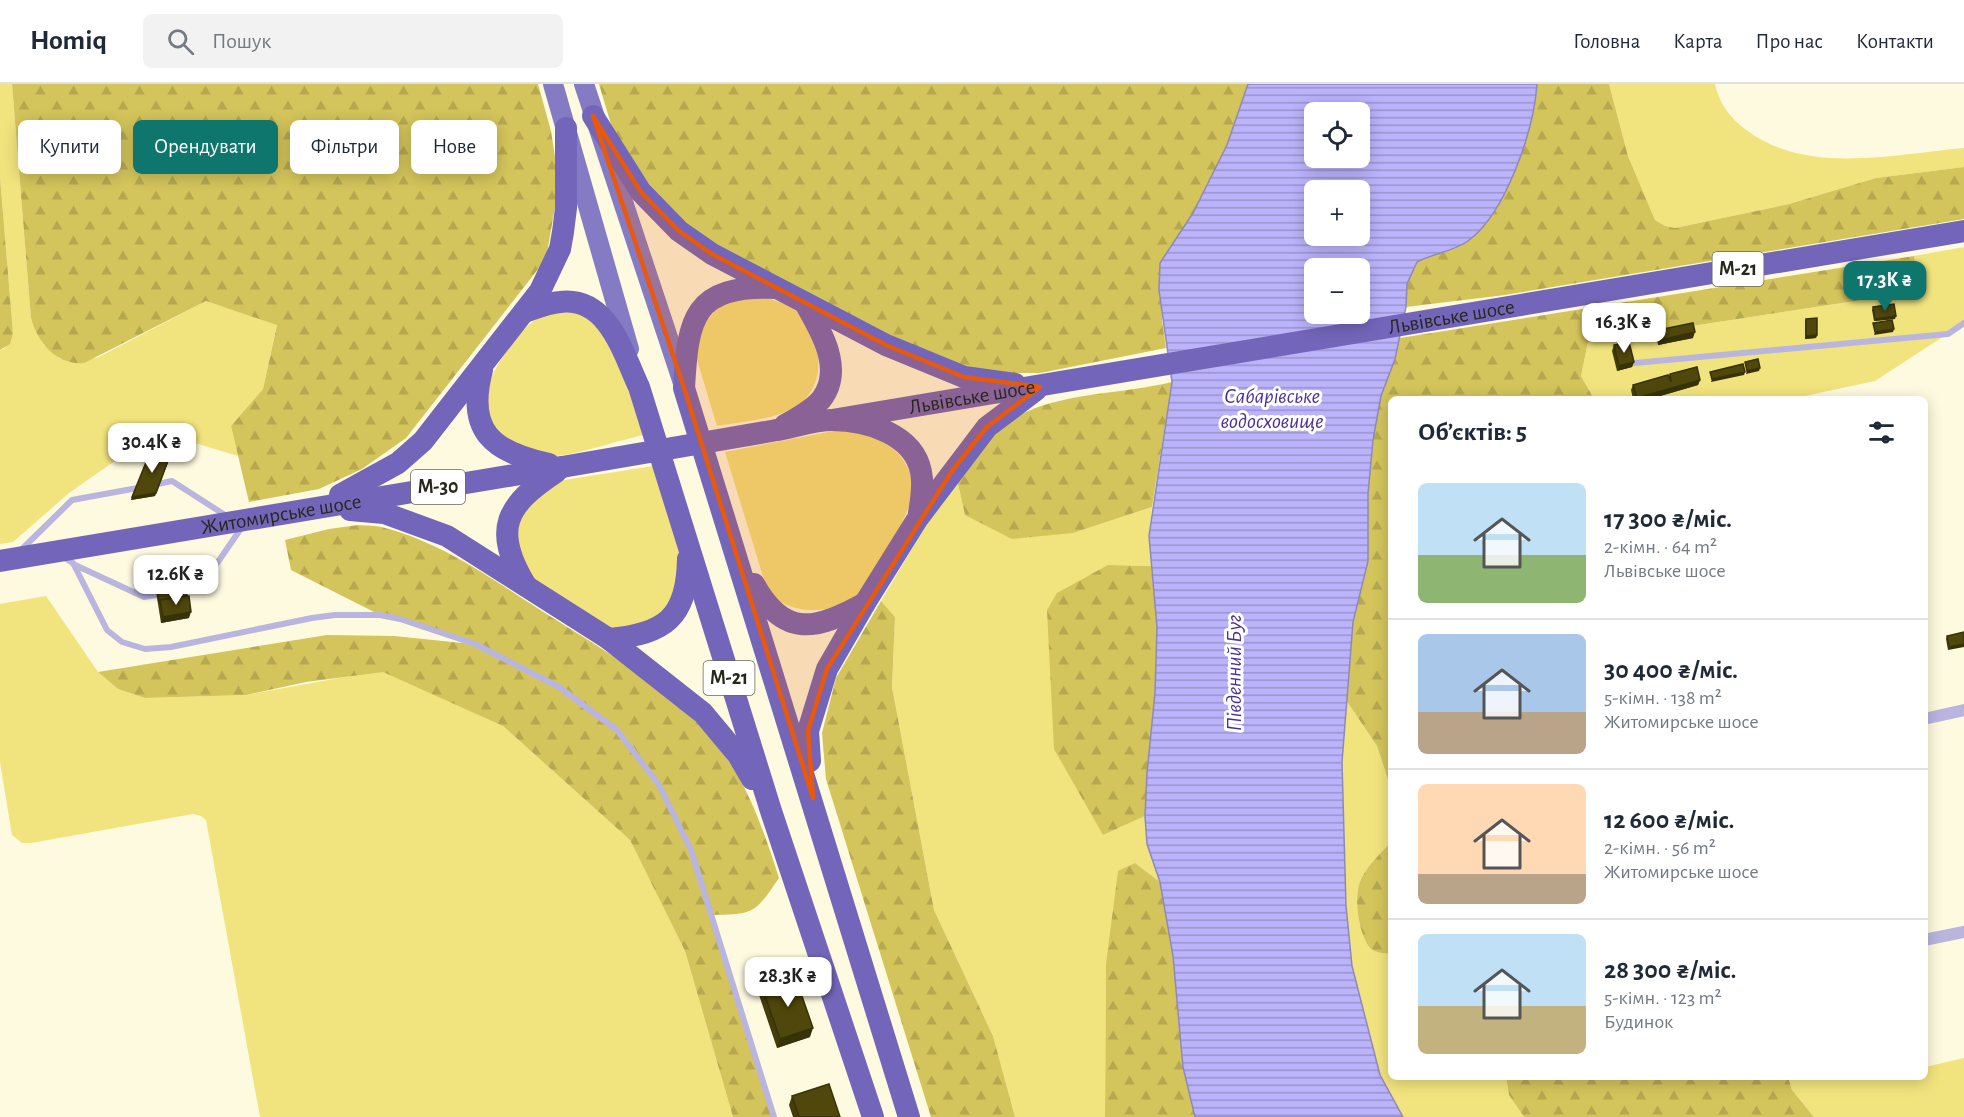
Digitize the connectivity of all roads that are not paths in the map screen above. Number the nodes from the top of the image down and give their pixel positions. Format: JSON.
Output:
{"nodes":[{"id":1,"x":553,"y":84,"type":"edge"},
{"id":2,"x":584,"y":84,"type":"edge"},
{"id":3,"x":593,"y":116,"type":"junction"},
{"id":4,"x":566,"y":128,"type":"junction"},
{"id":5,"x":1964,"y":231,"type":"edge"},
{"id":6,"x":775,"y":288,"type":"junction"},
{"id":7,"x":806,"y":305,"type":"junction"},
{"id":8,"x":524,"y":312,"type":"junction"},
{"id":9,"x":1964,"y":323,"type":"edge"},
{"id":10,"x":484,"y":363,"type":"junction"},
{"id":11,"x":1635,"y":363,"type":"edge"},
{"id":12,"x":639,"y":387,"type":"junction"},
{"id":13,"x":1040,"y":387,"type":"junction"},
{"id":14,"x":684,"y":388,"type":"junction"},
{"id":15,"x":832,"y":420,"type":"junction"},
{"id":16,"x":777,"y":430,"type":"junction"},
{"id":17,"x":562,"y":467,"type":"junction"},
{"id":18,"x":314,"y":507,"type":"junction"},
{"id":19,"x":241,"y":519,"type":"junction"},
{"id":20,"x":918,"y":519,"type":"junction"},
{"id":21,"x":732,"y":543,"type":"junction"},
{"id":22,"x":688,"y":545,"type":"junction"},
{"id":23,"x":64,"y":557,"type":"junction"},
{"id":24,"x":6,"y":560,"type":"edge"},
{"id":25,"x":525,"y":584,"type":"junction"},
{"id":26,"x":865,"y":603,"type":"junction"},
{"id":27,"x":609,"y":639,"type":"junction"},
{"id":28,"x":1964,"y":710,"type":"edge"},
{"id":29,"x":1928,"y":718,"type":"edge"},
{"id":30,"x":813,"y":798,"type":"junction"},
{"id":31,"x":771,"y":811,"type":"junction"},
{"id":32,"x":1964,"y":932,"type":"edge"},
{"id":33,"x":1928,"y":939,"type":"edge"},
{"id":34,"x":774,"y":1117,"type":"edge"},
{"id":35,"x":873,"y":1117,"type":"edge"},
{"id":36,"x":909,"y":1117,"type":"edge"}],
"edges":[{"from":1,"to":4,"type":"main road"},
{"from":2,"to":3,"type":"main road"},
{"from":3,"to":6,"type":"highway"},
{"from":3,"to":14,"type":"main road"},
{"from":4,"to":8,"type":"highway"},
{"from":4,"to":12,"type":"main road"},
{"from":5,"to":13,"type":"highway","name":"Львівське шосе","number":"М-21"},
{"from":6,"to":7,"type":"highway"},
{"from":6,"to":14,"type":"highway"},
{"from":7,"to":13,"type":"highway"},
{"from":7,"to":16,"type":"highway"},
{"from":8,"to":10,"type":"highway","number":"М-21"},
{"from":8,"to":12,"type":"highway","number":"М-21"},
{"from":9,"to":11,"type":"lane"},
{"from":10,"to":17,"type":"highway","number":"М-21"},
{"from":10,"to":18,"type":"highway"},
{"from":12,"to":22,"type":"highway","number":"М-21"},
{"from":13,"to":15,"type":"highway","name":"Львівське шосе","number":"М-21"},
{"from":13,"to":20,"type":"highway","number":"М-21"},
{"from":14,"to":21,"type":"highway"},
{"from":15,"to":16,"type":"highway","number":"М-21"},
{"from":15,"to":20,"type":"highway"},
{"from":16,"to":17,"type":"highway","number":"М-21","bridge":true},
{"from":17,"to":18,"type":"highway","name":"Житомирське шосе","number":"М-30"},
{"from":17,"to":25,"type":"highway"},
{"from":18,"to":19,"type":"highway","name":"Житомирське шосе","number":"М-30"},
{"from":18,"to":25,"type":"highway"},
{"from":19,"to":23,"type":"highway","name":"Житомирське шосе","number":"М-30"},
{"from":19,"to":23,"type":"lane"},
{"from":19,"to":24,"type":"lane"},
{"from":20,"to":26,"type":"highway","number":"М-21"},
{"from":21,"to":26,"type":"highway"},
{"from":21,"to":30,"type":"highway"},
{"from":22,"to":27,"type":"highway"},
{"from":22,"to":31,"type":"highway","number":"М-21"},
{"from":23,"to":24,"type":"highway","name":"Житомирське шосе","number":"М-30"},
{"from":23,"to":34,"type":"lane"},
{"from":25,"to":27,"type":"highway"},
{"from":26,"to":30,"type":"highway","number":"М-21"},
{"from":27,"to":31,"type":"highway"},
{"from":28,"to":29,"type":"street"},
{"from":30,"to":36,"type":"highway","number":"М-21"},
{"from":31,"to":35,"type":"highway","number":"М-21"},
{"from":32,"to":33,"type":"street"}]}
